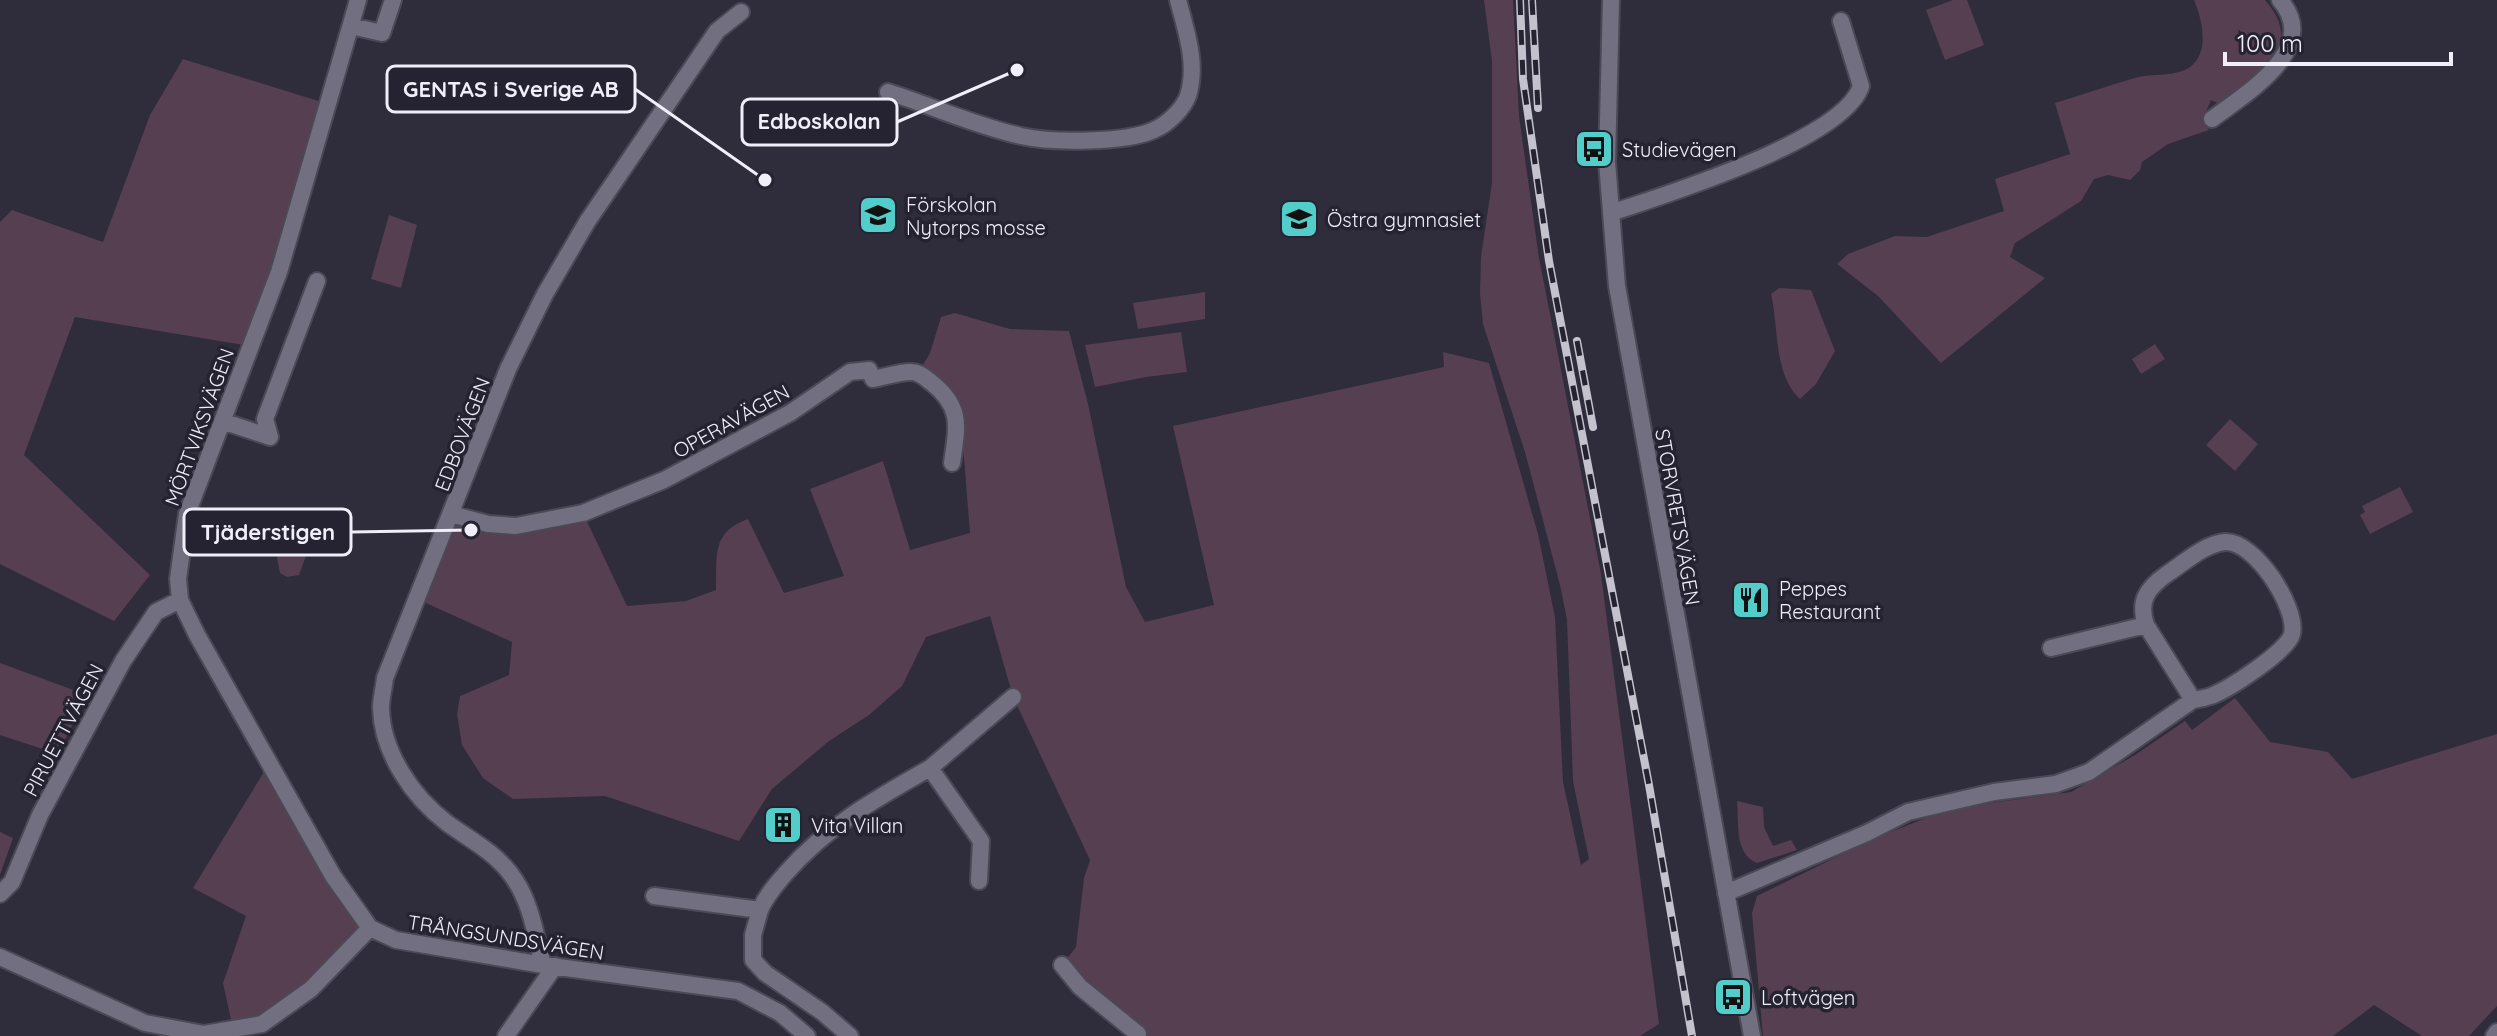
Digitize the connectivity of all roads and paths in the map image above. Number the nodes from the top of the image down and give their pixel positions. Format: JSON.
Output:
{"nodes":[{"id":1,"x":358,"y":0,"type":"edge"},
{"id":2,"x":393,"y":0,"type":"edge"},
{"id":3,"x":1178,"y":0,"type":"edge"},
{"id":4,"x":1611,"y":0,"type":"edge"},
{"id":5,"x":2280,"y":0,"type":"edge"},
{"id":6,"x":741,"y":12,"type":"dead end"},
{"id":7,"x":1841,"y":21,"type":"dead end"},
{"id":8,"x":351,"y":26,"type":"junction"},
{"id":9,"x":888,"y":92,"type":"dead end"},
{"id":10,"x":2212,"y":119,"type":"dead end"},
{"id":11,"x":1611,"y":213,"type":"junction"},
{"id":12,"x":317,"y":281,"type":"dead end"},
{"id":13,"x":222,"y":421,"type":"junction"},
{"id":14,"x":952,"y":463,"type":"dead end"},
{"id":15,"x":451,"y":514,"type":"junction"},
{"id":16,"x":180,"y":600,"type":"junction"},
{"id":17,"x":2146,"y":625,"type":"junction"},
{"id":18,"x":2051,"y":648,"type":"dead end"},
{"id":19,"x":1013,"y":697,"type":"dead end"},
{"id":20,"x":2193,"y":700,"type":"junction"},
{"id":21,"x":930,"y":768,"type":"junction"},
{"id":22,"x":979,"y":881,"type":"dead end"},
{"id":23,"x":1726,"y":893,"type":"junction"},
{"id":24,"x":0,"y":894,"type":"edge"},
{"id":25,"x":654,"y":896,"type":"dead end"},
{"id":26,"x":760,"y":910,"type":"junction"},
{"id":27,"x":370,"y":928,"type":"junction"},
{"id":28,"x":0,"y":957,"type":"edge"},
{"id":29,"x":1062,"y":965,"type":"dead end"},
{"id":30,"x":549,"y":966,"type":"junction"},
{"id":31,"x":140,"y":1030,"type":"edge"},
{"id":32,"x":1139,"y":1035,"type":"edge"},
{"id":33,"x":506,"y":1036,"type":"edge"},
{"id":34,"x":807,"y":1036,"type":"edge"},
{"id":35,"x":850,"y":1036,"type":"edge"},
{"id":36,"x":1752,"y":1036,"type":"edge"}],
"edges":[{"from":1,"to":8,"type":"street","name":"MÖRTVIKSVÄGEN"},
{"from":2,"to":8,"type":"street"},
{"from":3,"to":9,"type":"street"},
{"from":4,"to":11,"type":"street","name":"STORVRETSVÄGEN"},
{"from":5,"to":10,"type":"street"},
{"from":6,"to":15,"type":"street","name":"EDBOVÄGEN"},
{"from":7,"to":11,"type":"street"},
{"from":8,"to":13,"type":"street","name":"MÖRTVIKSVÄGEN"},
{"from":11,"to":23,"type":"street","name":"STORVRETSVÄGEN"},
{"from":12,"to":13,"type":"street"},
{"from":13,"to":16,"type":"street","name":"MÖRTVIKSVÄGEN"},
{"from":14,"to":15,"type":"street","name":"OPERAVÄGEN"},
{"from":15,"to":30,"type":"street","name":"EDBOVÄGEN"},
{"from":16,"to":24,"type":"street","name":"PIRUETTVÄGEN"},
{"from":16,"to":27,"type":"street","name":"MÖRTVIKSVÄGEN"},
{"from":17,"to":18,"type":"street"},
{"from":17,"to":20,"type":"street"},
{"from":17,"to":20,"type":"street"},
{"from":19,"to":21,"type":"street"},
{"from":20,"to":23,"type":"street"},
{"from":21,"to":22,"type":"street"},
{"from":21,"to":26,"type":"street"},
{"from":23,"to":36,"type":"street","name":"STORVRETSVÄGEN"},
{"from":25,"to":26,"type":"street"},
{"from":26,"to":35,"type":"street"},
{"from":27,"to":30,"type":"street","name":"TRÅNGSUNDSVÄGEN"},
{"from":27,"to":31,"type":"street"},
{"from":28,"to":31,"type":"street"},
{"from":29,"to":32,"type":"street"},
{"from":30,"to":33,"type":"street"},
{"from":30,"to":34,"type":"street","name":"TRÅNGSUNDSVÄGEN"}]}
